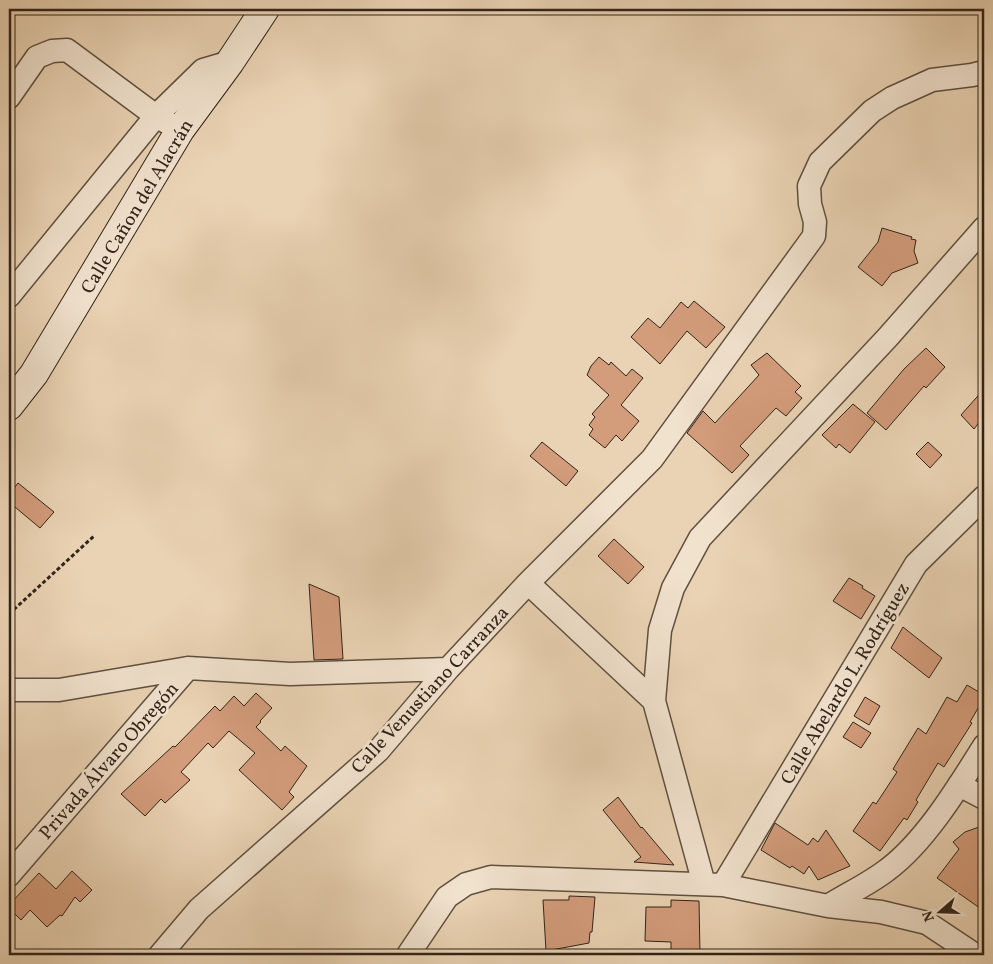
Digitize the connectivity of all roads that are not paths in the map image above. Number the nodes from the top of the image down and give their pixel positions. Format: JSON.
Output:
{"nodes":[{"id":1,"x":265,"y":9,"type":"edge"},
{"id":2,"x":230,"y":62,"type":"junction"},
{"id":3,"x":984,"y":72,"type":"edge"},
{"id":4,"x":9,"y":96,"type":"edge"},
{"id":5,"x":156,"y":116,"type":"junction"},
{"id":6,"x":180,"y":130,"type":"junction"},
{"id":7,"x":984,"y":228,"type":"edge"},
{"id":8,"x":9,"y":296,"type":"edge"},
{"id":9,"x":9,"y":406,"type":"edge"},
{"id":10,"x":984,"y":497,"type":"edge"},
{"id":11,"x":528,"y":583,"type":"junction"},
{"id":12,"x":188,"y":668,"type":"junction"},
{"id":13,"x":448,"y":668,"type":"junction"},
{"id":14,"x":9,"y":690,"type":"edge"},
{"id":15,"x":654,"y":701,"type":"junction"},
{"id":16,"x":984,"y":746,"type":"edge"},
{"id":17,"x":959,"y":785,"type":"junction"},
{"id":18,"x":984,"y":798,"type":"edge"},
{"id":19,"x":9,"y":875,"type":"edge"},
{"id":20,"x":713,"y":885,"type":"junction"},
{"id":21,"x":828,"y":906,"type":"junction"},
{"id":22,"x":160,"y":955,"type":"edge"},
{"id":23,"x":408,"y":955,"type":"edge"},
{"id":24,"x":976,"y":955,"type":"edge"}],
"edges":[{"from":1,"to":2,"type":"main road","name":"Calle Cañon del Alacrán"},
{"from":2,"to":5,"type":"street"},
{"from":2,"to":6,"type":"main road","name":"Calle Cañon del Alacrán"},
{"from":3,"to":11,"type":"street","name":"Calle Venustiano Carranza"},
{"from":4,"to":5,"type":"street"},
{"from":5,"to":6,"type":"street"},
{"from":5,"to":8,"type":"street"},
{"from":6,"to":9,"type":"main road","name":"Calle Cañon del Alacrán"},
{"from":7,"to":15,"type":"street"},
{"from":10,"to":20,"type":"street","name":"Calle Abelardo L. Rodríguez"},
{"from":11,"to":13,"type":"street","name":"Calle Venustiano Carranza"},
{"from":11,"to":15,"type":"street"},
{"from":12,"to":13,"type":"street"},
{"from":12,"to":14,"type":"street"},
{"from":12,"to":19,"type":"street","name":"Privada Álvaro Obregón"},
{"from":13,"to":22,"type":"street","name":"Calle Venustiano Carranza"},
{"from":15,"to":20,"type":"street"},
{"from":16,"to":17,"type":"street"},
{"from":17,"to":18,"type":"street"},
{"from":17,"to":21,"type":"street"},
{"from":20,"to":21,"type":"street"},
{"from":20,"to":23,"type":"street"},
{"from":21,"to":24,"type":"street"}]}
